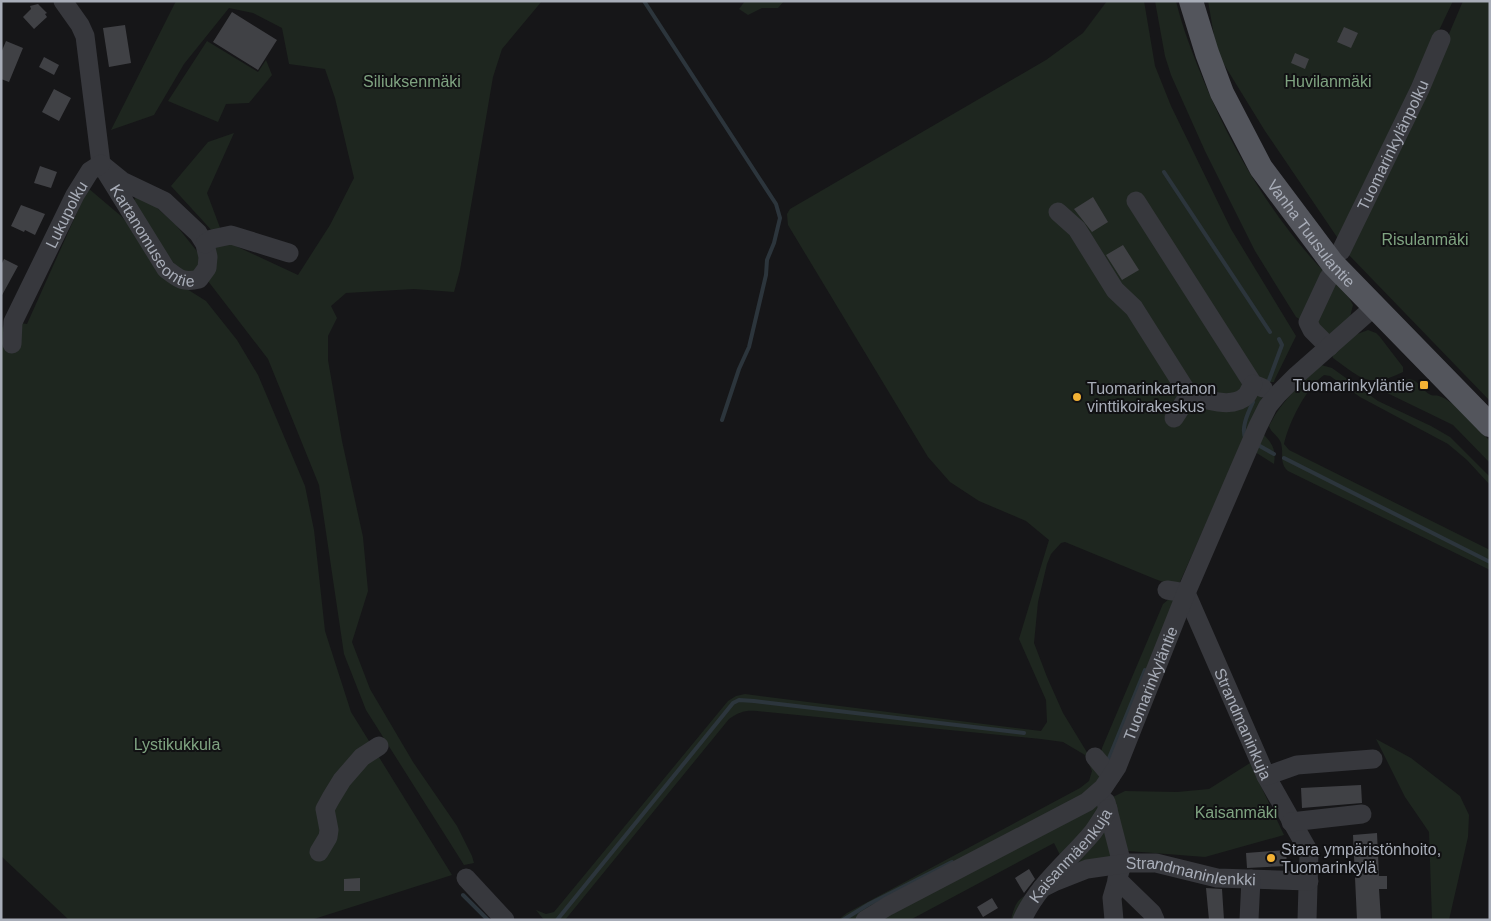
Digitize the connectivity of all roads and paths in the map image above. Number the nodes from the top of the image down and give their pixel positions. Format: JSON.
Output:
{"nodes":[{"id":1,"x":1191,"y":1,"type":"edge"},
{"id":2,"x":69,"y":3,"type":"edge"},
{"id":3,"x":1441,"y":39,"type":"dead end"},
{"id":4,"x":100,"y":164,"type":"junction"},
{"id":5,"x":1136,"y":201,"type":"dead end"},
{"id":6,"x":1058,"y":212,"type":"dead end"},
{"id":7,"x":205,"y":244,"type":"junction"},
{"id":8,"x":1341,"y":251,"type":"dead end"},
{"id":9,"x":289,"y":253,"type":"dead end"},
{"id":10,"x":1329,"y":277,"type":"dead end"},
{"id":11,"x":1374,"y":307,"type":"junction"},
{"id":12,"x":12,"y":344,"type":"dead end"},
{"id":13,"x":1329,"y":347,"type":"junction"},
{"id":14,"x":1253,"y":384,"type":"junction"},
{"id":15,"x":1278,"y":394,"type":"junction"},
{"id":16,"x":1188,"y":395,"type":"junction"},
{"id":17,"x":1174,"y":418,"type":"dead end"},
{"id":18,"x":1490,"y":425,"type":"edge"},
{"id":19,"x":1167,"y":590,"type":"dead end"},
{"id":20,"x":1186,"y":593,"type":"junction"},
{"id":21,"x":379,"y":746,"type":"dead end"},
{"id":22,"x":1096,"y":757,"type":"dead end"},
{"id":23,"x":1373,"y":759,"type":"dead end"},
{"id":24,"x":1266,"y":776,"type":"junction"},
{"id":25,"x":1107,"y":782,"type":"junction"},
{"id":26,"x":1108,"y":809,"type":"junction"},
{"id":27,"x":1362,"y":814,"type":"dead end"},
{"id":28,"x":1291,"y":822,"type":"junction"},
{"id":29,"x":319,"y":852,"type":"dead end"},
{"id":30,"x":1120,"y":872,"type":"junction"},
{"id":31,"x":466,"y":878,"type":"dead end"},
{"id":32,"x":1251,"y":879,"type":"junction"},
{"id":33,"x":1308,"y":881,"type":"junction"},
{"id":34,"x":1042,"y":888,"type":"junction"},
{"id":35,"x":505,"y":920,"type":"edge"},
{"id":36,"x":865,"y":920,"type":"edge"},
{"id":37,"x":1022,"y":920,"type":"edge"},
{"id":38,"x":1114,"y":920,"type":"edge"},
{"id":39,"x":1155,"y":920,"type":"edge"},
{"id":40,"x":1249,"y":920,"type":"edge"},
{"id":41,"x":1307,"y":920,"type":"edge"}],
"edges":[{"from":1,"to":11,"type":"main road","name":"Vanha Tuusulantie"},
{"from":2,"to":4,"type":"street","name":"Lukupolku"},
{"from":3,"to":8,"type":"street","name":"Tuomarinkylänpolku"},
{"from":4,"to":7,"type":"street","name":"Kartanomuseontie"},
{"from":4,"to":7,"type":"street","name":"Kartanomuseontie"},
{"from":4,"to":12,"type":"street","name":"Lukupolku"},
{"from":5,"to":14,"type":"street"},
{"from":6,"to":16,"type":"street"},
{"from":7,"to":9,"type":"street"},
{"from":10,"to":13,"type":"street"},
{"from":11,"to":13,"type":"street","name":"Tuomarinkyläntie"},
{"from":11,"to":18,"type":"main road","name":"Vanha Tuusulantie"},
{"from":13,"to":15,"type":"street","name":"Tuomarinkyläntie"},
{"from":14,"to":15,"type":"street"},
{"from":14,"to":16,"type":"street"},
{"from":15,"to":20,"type":"street","name":"Tuomarinkyläntie"},
{"from":16,"to":17,"type":"street"},
{"from":19,"to":20,"type":"street"},
{"from":20,"to":24,"type":"street","name":"Strandmaninkuja"},
{"from":20,"to":25,"type":"street","name":"Tuomarinkyläntie"},
{"from":21,"to":29,"type":"street"},
{"from":22,"to":25,"type":"street"},
{"from":23,"to":24,"type":"street"},
{"from":24,"to":28,"type":"street","name":"Strandmaninkuja"},
{"from":25,"to":26,"type":"street","name":"Kaisanmäenkuja"},
{"from":25,"to":36,"type":"street","name":"Tuomarinkyläntie"},
{"from":26,"to":30,"type":"street"},
{"from":26,"to":34,"type":"street","name":"Kaisanmäenkuja"},
{"from":27,"to":28,"type":"street"},
{"from":28,"to":33,"type":"street","name":"Strandmaninkuja"},
{"from":30,"to":32,"type":"street","name":"Strandmaninlenkki"},
{"from":30,"to":34,"type":"street"},
{"from":30,"to":38,"type":"street","name":"Strandmaninlenkki"},
{"from":30,"to":39,"type":"street"},
{"from":31,"to":35,"type":"street"},
{"from":32,"to":33,"type":"street","name":"Strandmaninlenkki"},
{"from":32,"to":40,"type":"street"},
{"from":33,"to":41,"type":"street"},
{"from":34,"to":37,"type":"street","name":"Kaisanmäenkuja"}]}
